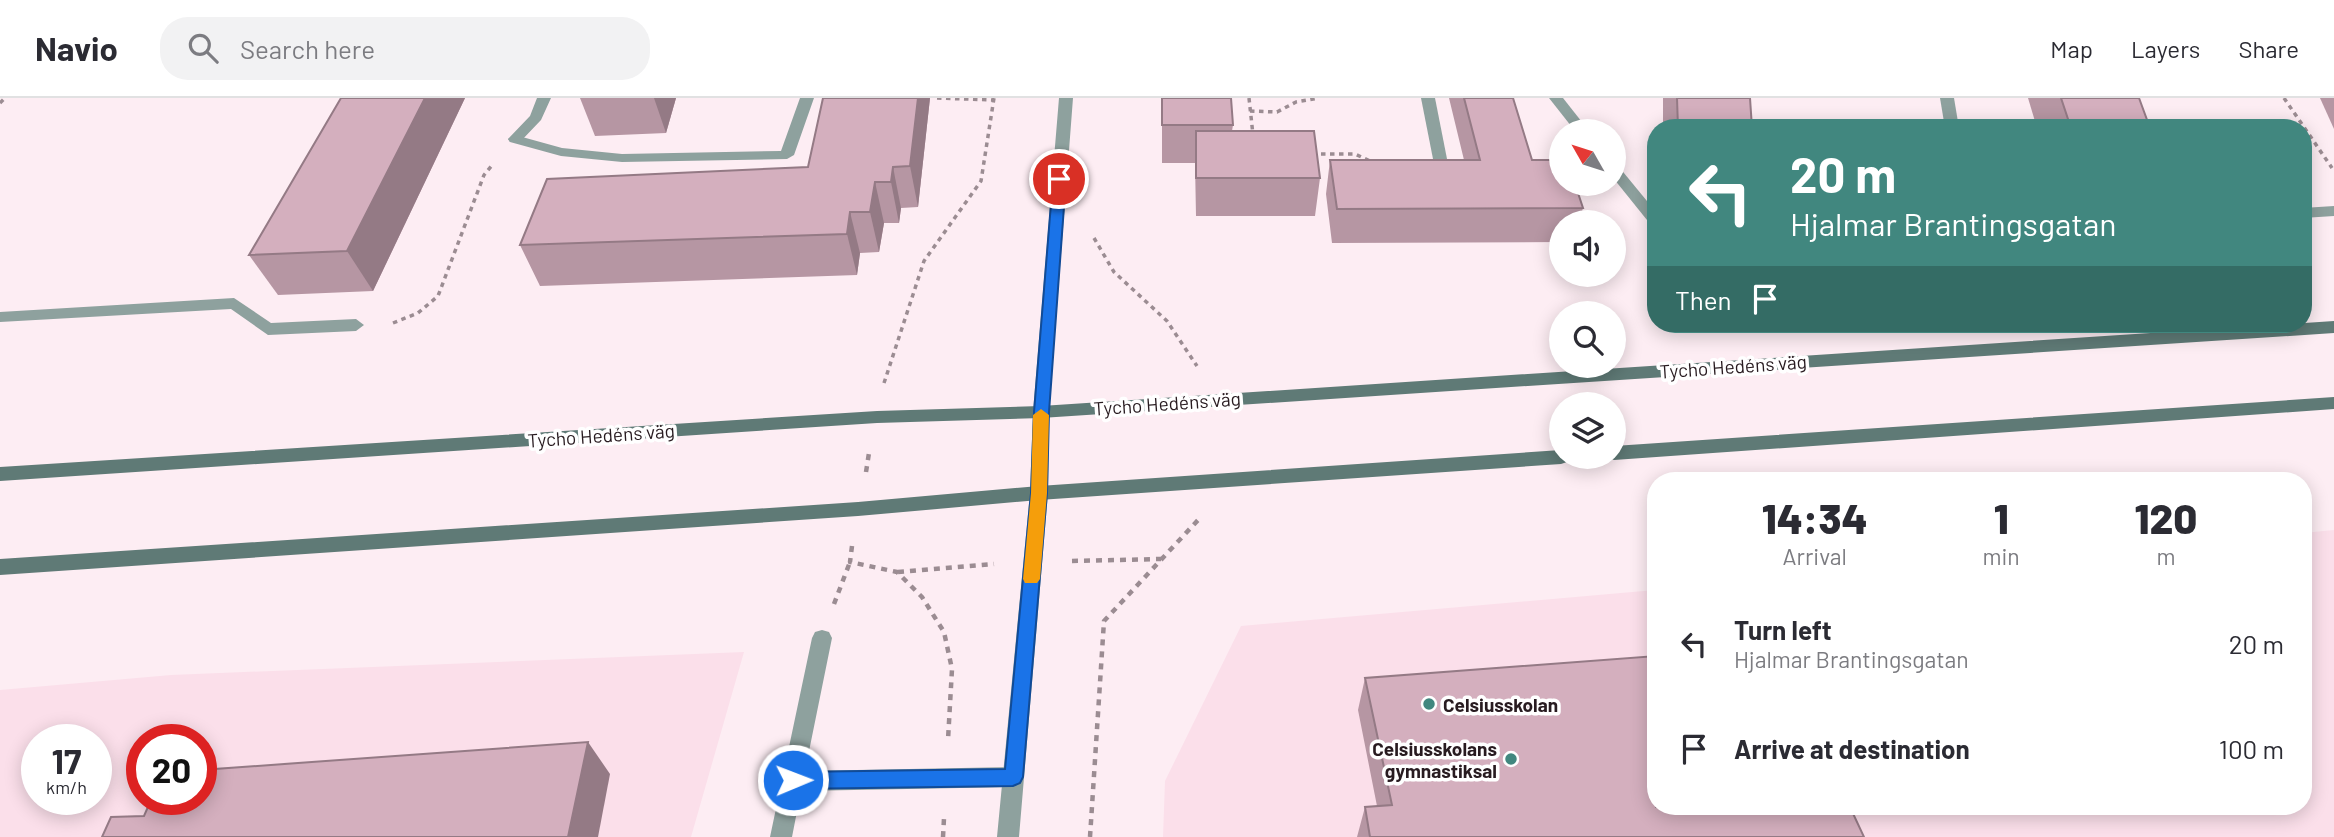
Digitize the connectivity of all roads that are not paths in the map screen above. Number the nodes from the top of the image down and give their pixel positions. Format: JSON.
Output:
{"nodes":[{"id":1,"x":544,"y":98,"type":"edge"},
{"id":2,"x":807,"y":98,"type":"edge"},
{"id":3,"x":1066,"y":98,"type":"edge"},
{"id":4,"x":1428,"y":98,"type":"edge"},
{"id":5,"x":1556,"y":98,"type":"edge"},
{"id":6,"x":1947,"y":98,"type":"edge"},
{"id":7,"x":1573,"y":119,"type":"edge"},
{"id":8,"x":1950,"y":119,"type":"edge"},
{"id":9,"x":1441,"y":164,"type":"edge"},
{"id":10,"x":1626,"y":185,"type":"edge"},
{"id":11,"x":1647,"y":211,"type":"edge"},
{"id":12,"x":2334,"y":212,"type":"edge"},
{"id":13,"x":2312,"y":213,"type":"edge"},
{"id":14,"x":0,"y":317,"type":"edge"},
{"id":15,"x":356,"y":325,"type":"road end"},
{"id":16,"x":2334,"y":327,"type":"edge"},
{"id":17,"x":2312,"y":328,"type":"edge"},
{"id":18,"x":2243,"y":333,"type":"edge"},
{"id":19,"x":2334,"y":403,"type":"edge"},
{"id":20,"x":1041,"y":412,"type":"junction"},
{"id":21,"x":1626,"y":452,"type":"edge"},
{"id":22,"x":1549,"y":458,"type":"edge"},
{"id":23,"x":0,"y":474,"type":"edge"},
{"id":24,"x":1039,"y":493,"type":"junction"},
{"id":25,"x":0,"y":567,"type":"edge"},
{"id":26,"x":822,"y":638,"type":"dead end"},
{"id":27,"x":1013,"y":777,"type":"junction"},
{"id":28,"x":793,"y":780,"type":"junction"},
{"id":29,"x":781,"y":837,"type":"edge"},
{"id":30,"x":1008,"y":837,"type":"edge"}],
"edges":[{"from":1,"to":2,"type":"street"},
{"from":3,"to":20,"type":"street"},
{"from":4,"to":9,"type":"street"},
{"from":5,"to":7,"type":"street"},
{"from":6,"to":8,"type":"street"},
{"from":10,"to":11,"type":"street"},
{"from":12,"to":13,"type":"street"},
{"from":14,"to":15,"type":"street"},
{"from":16,"to":17,"type":"main road","name":"Tycho Hedéns väg"},
{"from":18,"to":20,"type":"main road","name":"Tycho Hedéns väg"},
{"from":19,"to":21,"type":"main road"},
{"from":20,"to":23,"type":"main road","name":"Tycho Hedéns väg"},
{"from":20,"to":24,"type":"street"},
{"from":22,"to":24,"type":"main road"},
{"from":24,"to":25,"type":"main road"},
{"from":24,"to":27,"type":"street"},
{"from":26,"to":28,"type":"street"},
{"from":27,"to":28,"type":"street"},
{"from":27,"to":30,"type":"street"},
{"from":28,"to":29,"type":"street"}]}
